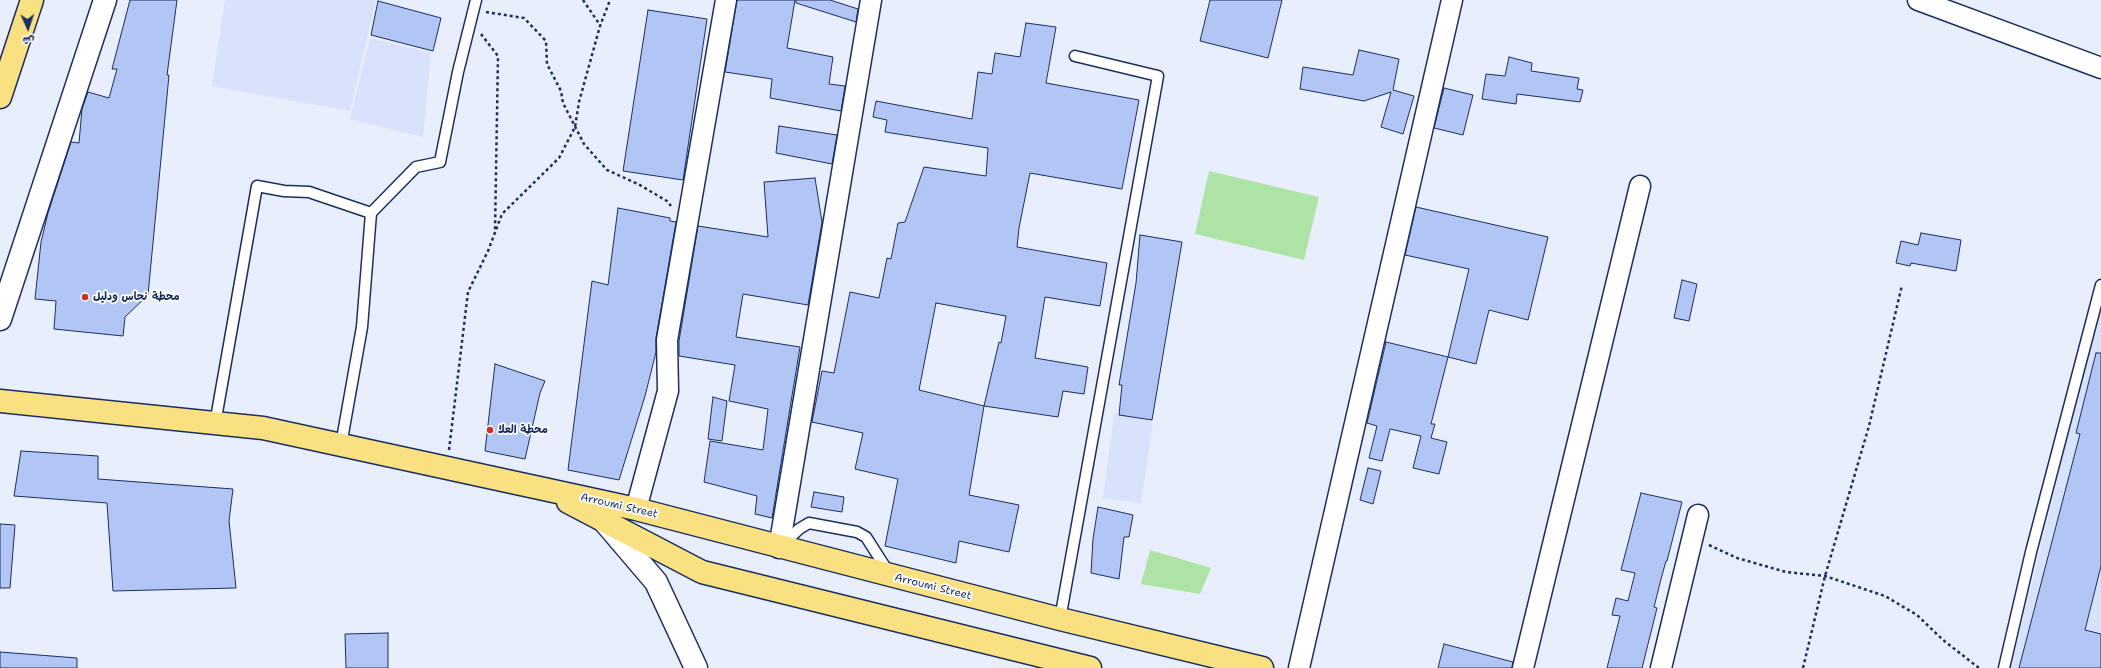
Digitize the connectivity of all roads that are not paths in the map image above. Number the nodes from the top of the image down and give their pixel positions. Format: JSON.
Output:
{"nodes":[{"id":1,"x":32,"y":0,"type":"edge"},
{"id":2,"x":105,"y":0,"type":"edge"},
{"id":3,"x":726,"y":0,"type":"edge"},
{"id":4,"x":871,"y":0,"type":"edge"},
{"id":5,"x":1918,"y":0,"type":"edge"},
{"id":6,"x":1449,"y":1,"type":"edge"},
{"id":7,"x":475,"y":5,"type":"edge"},
{"id":8,"x":1075,"y":56,"type":"dead end"},
{"id":9,"x":2101,"y":68,"type":"edge"},
{"id":10,"x":0,"y":97,"type":"edge"},
{"id":11,"x":1640,"y":186,"type":"dead end"},
{"id":12,"x":371,"y":213,"type":"junction"},
{"id":13,"x":2101,"y":285,"type":"edge"},
{"id":14,"x":0,"y":319,"type":"edge"},
{"id":15,"x":0,"y":401,"type":"edge"},
{"id":16,"x":215,"y":424,"type":"junction"},
{"id":17,"x":341,"y":445,"type":"junction"},
{"id":18,"x":540,"y":488,"type":"junction"},
{"id":19,"x":636,"y":509,"type":"junction"},
{"id":20,"x":1698,"y":515,"type":"dead end"},
{"id":21,"x":604,"y":521,"type":"junction"},
{"id":22,"x":779,"y":548,"type":"junction"},
{"id":23,"x":891,"y":576,"type":"junction"},
{"id":24,"x":1060,"y":619,"type":"junction"},
{"id":25,"x":696,"y":668,"type":"edge"},
{"id":26,"x":1090,"y":668,"type":"edge"},
{"id":27,"x":1262,"y":668,"type":"edge"},
{"id":28,"x":1299,"y":668,"type":"edge"},
{"id":29,"x":1523,"y":668,"type":"edge"},
{"id":30,"x":1661,"y":668,"type":"edge"},
{"id":31,"x":2004,"y":668,"type":"edge"}],
"edges":[{"from":1,"to":10,"type":"main road"},
{"from":2,"to":14,"type":"street"},
{"from":3,"to":19,"type":"street"},
{"from":4,"to":22,"type":"street"},
{"from":5,"to":9,"type":"street"},
{"from":6,"to":28,"type":"street"},
{"from":7,"to":12,"type":"lane"},
{"from":8,"to":24,"type":"lane"},
{"from":11,"to":29,"type":"street"},
{"from":12,"to":16,"type":"lane"},
{"from":12,"to":17,"type":"lane"},
{"from":13,"to":31,"type":"lane"},
{"from":15,"to":16,"type":"main road"},
{"from":16,"to":17,"type":"main road"},
{"from":17,"to":18,"type":"main road"},
{"from":18,"to":19,"type":"main road","name":"Arroumi Street"},
{"from":18,"to":21,"type":"main road","name":"Arroumi Street"},
{"from":19,"to":22,"type":"main road","name":"Arroumi Street"},
{"from":20,"to":30,"type":"street"},
{"from":21,"to":25,"type":"street"},
{"from":21,"to":26,"type":"main road","name":"Arroumi Street"},
{"from":22,"to":23,"type":"main road","name":"Arroumi Street"},
{"from":22,"to":23,"type":"lane"},
{"from":23,"to":24,"type":"main road","name":"Arroumi Street"},
{"from":24,"to":27,"type":"main road","name":"Arroumi Street"}]}
